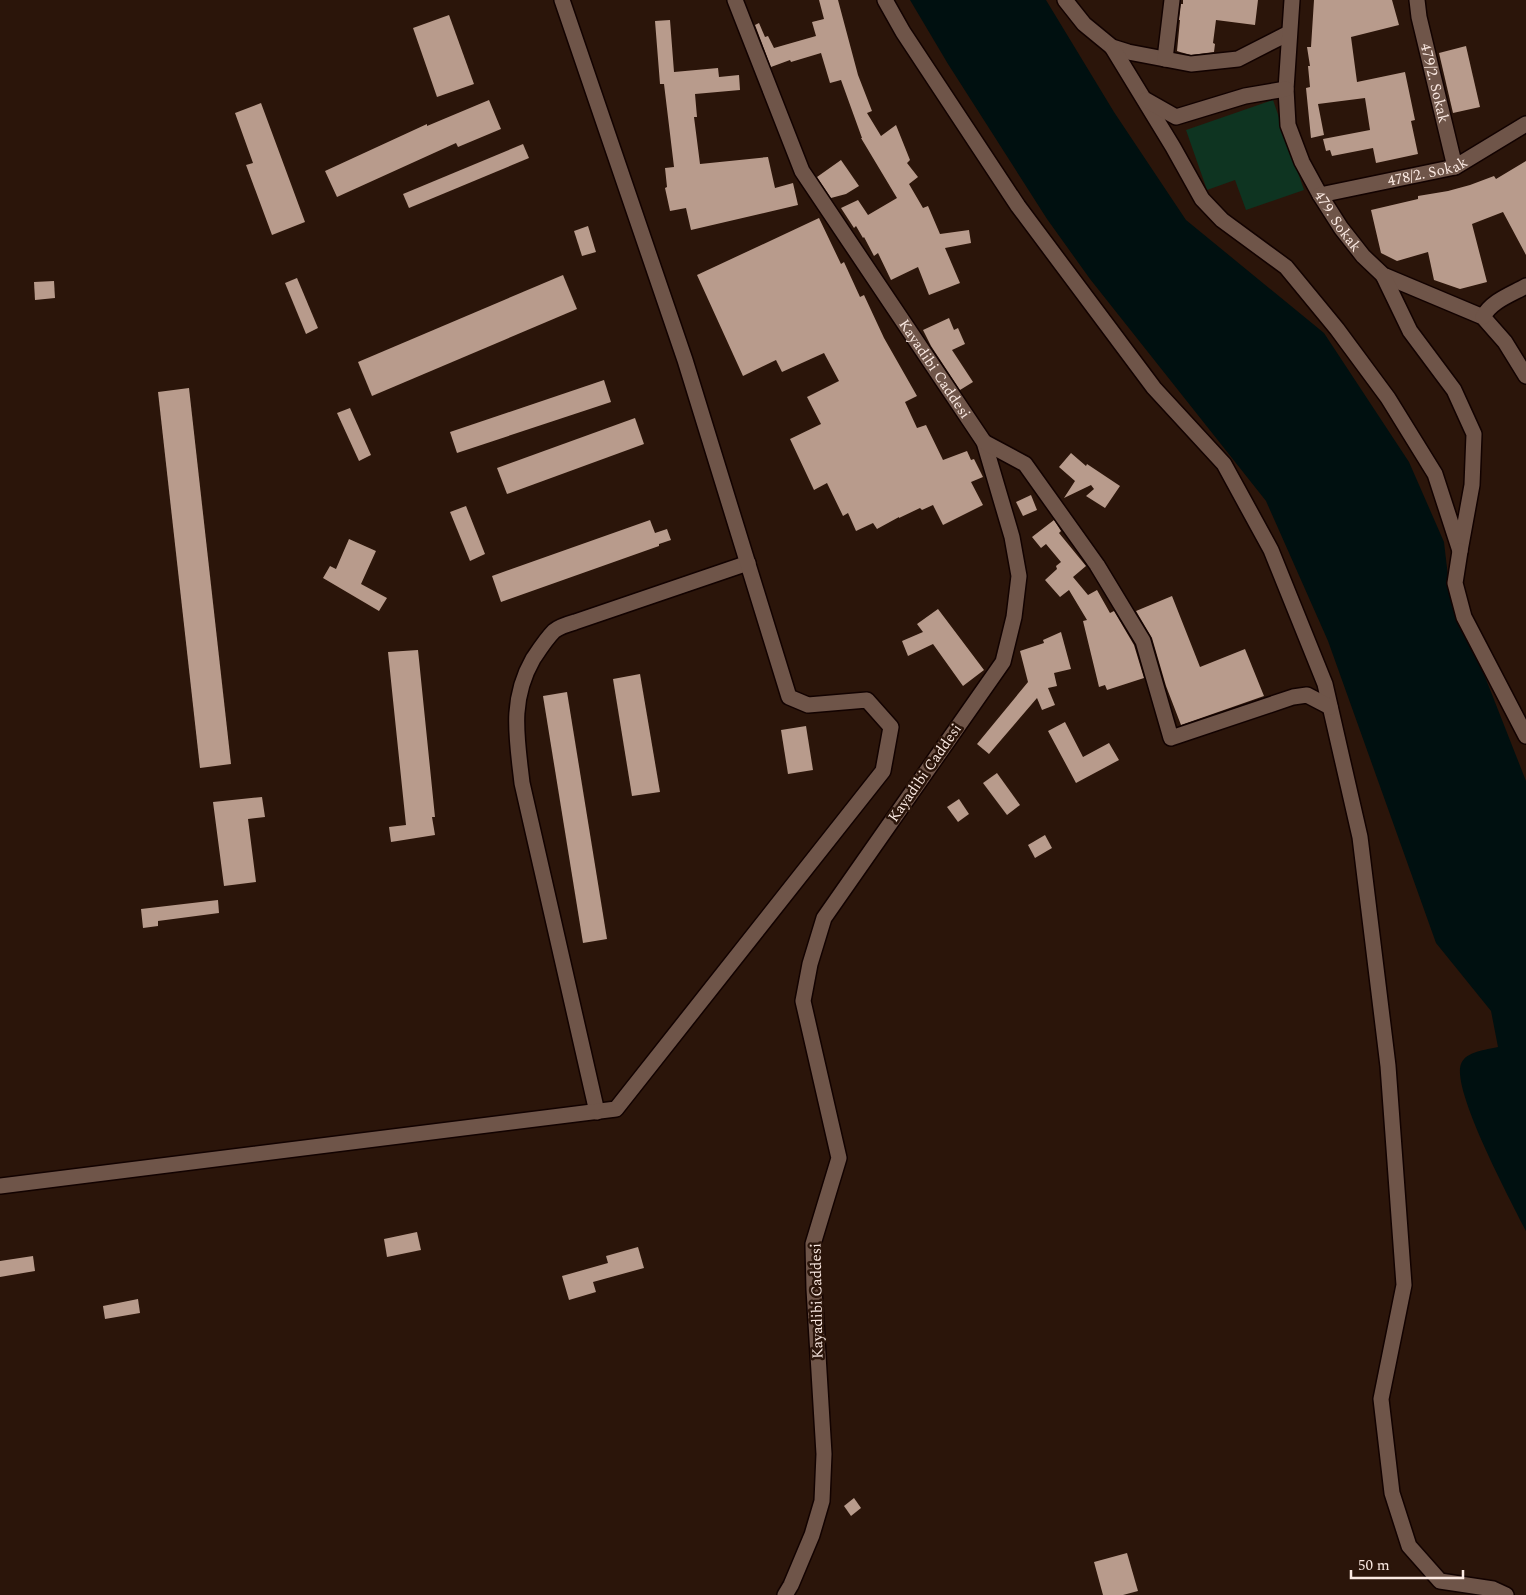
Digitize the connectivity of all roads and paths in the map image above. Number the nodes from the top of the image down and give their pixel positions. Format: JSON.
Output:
{"nodes":[{"id":1,"x":562,"y":0,"type":"edge"},
{"id":2,"x":735,"y":0,"type":"edge"},
{"id":3,"x":885,"y":0,"type":"edge"},
{"id":4,"x":1065,"y":0,"type":"edge"},
{"id":5,"x":1172,"y":0,"type":"edge"},
{"id":6,"x":1292,"y":0,"type":"edge"},
{"id":7,"x":1417,"y":0,"type":"edge"},
{"id":8,"x":1289,"y":33,"type":"junction"},
{"id":9,"x":1112,"y":47,"type":"junction"},
{"id":10,"x":1165,"y":59,"type":"junction"},
{"id":11,"x":1286,"y":89,"type":"junction"},
{"id":12,"x":1144,"y":99,"type":"junction"},
{"id":13,"x":1526,"y":124,"type":"edge"},
{"id":14,"x":1455,"y":167,"type":"junction"},
{"id":15,"x":1320,"y":195,"type":"junction"},
{"id":16,"x":1383,"y":275,"type":"junction"},
{"id":17,"x":1526,"y":286,"type":"edge"},
{"id":18,"x":1483,"y":317,"type":"junction"},
{"id":19,"x":1526,"y":376,"type":"edge"},
{"id":20,"x":984,"y":442,"type":"junction"},
{"id":21,"x":1460,"y":551,"type":"junction"},
{"id":22,"x":748,"y":564,"type":"junction"},
{"id":23,"x":1330,"y":707,"type":"junction"},
{"id":24,"x":1526,"y":736,"type":"edge"},
{"id":25,"x":597,"y":1112,"type":"junction"},
{"id":26,"x":0,"y":1186,"type":"edge"},
{"id":27,"x":784,"y":1595,"type":"edge"},
{"id":28,"x":1506,"y":1595,"type":"edge"}],
"edges":[{"from":1,"to":22,"type":"street"},
{"from":2,"to":20,"type":"street","name":"Kayadibi Caddesi"},
{"from":3,"to":23,"type":"street"},
{"from":4,"to":9,"type":"street"},
{"from":5,"to":10,"type":"street"},
{"from":6,"to":8,"type":"street","name":"479. Sokak"},
{"from":7,"to":14,"type":"street","name":"479/2. Sokak"},
{"from":8,"to":10,"type":"street"},
{"from":8,"to":11,"type":"street","name":"479. Sokak"},
{"from":9,"to":10,"type":"street"},
{"from":9,"to":12,"type":"street"},
{"from":11,"to":12,"type":"street"},
{"from":11,"to":15,"type":"street","name":"479. Sokak"},
{"from":12,"to":21,"type":"street"},
{"from":13,"to":14,"type":"street","name":"478/2. Sokak"},
{"from":14,"to":15,"type":"street","name":"478/2. Sokak"},
{"from":15,"to":16,"type":"street","name":"479. Sokak"},
{"from":16,"to":18,"type":"street","name":"479. Sokak"},
{"from":16,"to":21,"type":"street"},
{"from":17,"to":18,"type":"street"},
{"from":18,"to":19,"type":"street"},
{"from":20,"to":23,"type":"street"},
{"from":20,"to":27,"type":"street","name":"Kayadibi Caddesi"},
{"from":21,"to":24,"type":"street"},
{"from":22,"to":25,"type":"street"},
{"from":22,"to":25,"type":"street"},
{"from":23,"to":28,"type":"street"},
{"from":25,"to":26,"type":"street"}]}
